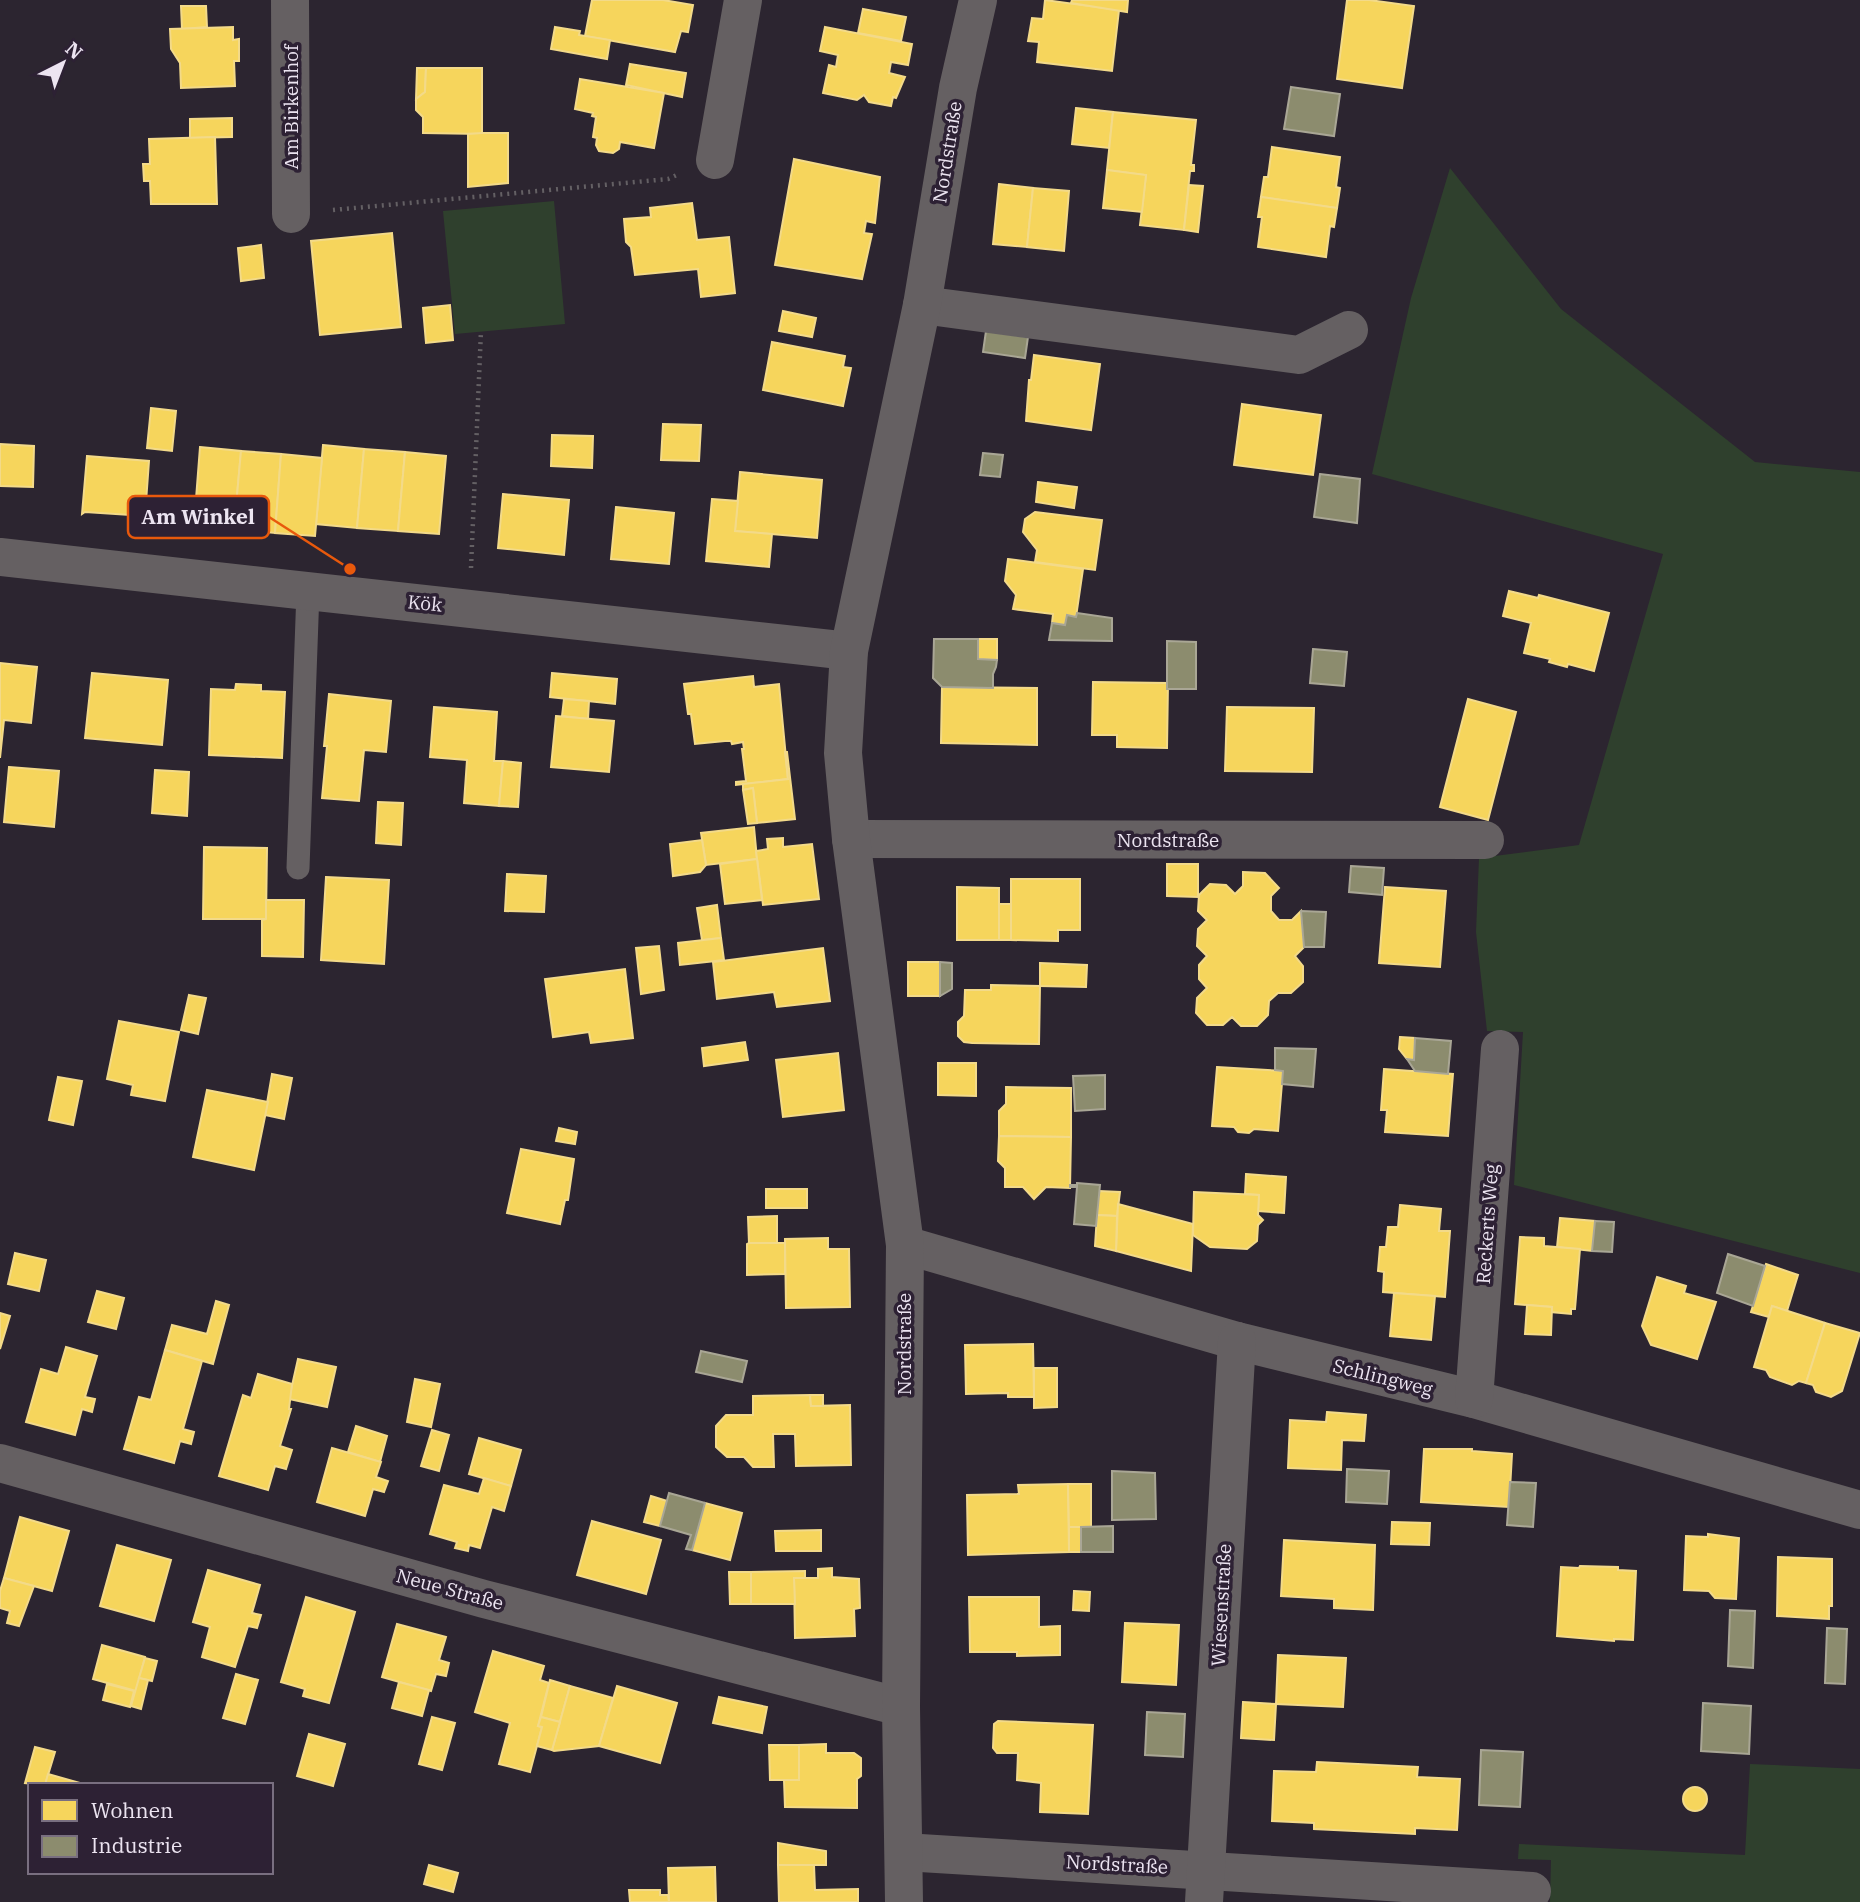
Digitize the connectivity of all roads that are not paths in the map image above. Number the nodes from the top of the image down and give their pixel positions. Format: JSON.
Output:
{"nodes":[{"id":1,"x":290,"y":0,"type":"edge"},
{"id":2,"x":743,"y":0,"type":"edge"},
{"id":3,"x":978,"y":0,"type":"edge"},
{"id":4,"x":715,"y":160,"type":"road end"},
{"id":5,"x":291,"y":214,"type":"road end"},
{"id":6,"x":922,"y":306,"type":"junction"},
{"id":7,"x":1349,"y":330,"type":"dead end"},
{"id":8,"x":0,"y":557,"type":"edge"},
{"id":9,"x":308,"y":591,"type":"junction"},
{"id":10,"x":849,"y":651,"type":"junction"},
{"id":11,"x":851,"y":839,"type":"junction"},
{"id":12,"x":1485,"y":840,"type":"dead end"},
{"id":13,"x":298,"y":868,"type":"dead end"},
{"id":14,"x":1500,"y":1049,"type":"dead end"},
{"id":15,"x":905,"y":1245,"type":"junction"},
{"id":16,"x":1237,"y":1340,"type":"junction"},
{"id":17,"x":1474,"y":1399,"type":"junction"},
{"id":18,"x":0,"y":1463,"type":"edge"},
{"id":19,"x":1860,"y":1510,"type":"edge"},
{"id":20,"x":901,"y":1707,"type":"junction"},
{"id":21,"x":904,"y":1852,"type":"junction"},
{"id":22,"x":1205,"y":1886,"type":"edge"},
{"id":23,"x":1532,"y":1896,"type":"edge"},
{"id":24,"x":904,"y":1902,"type":"edge"}],
"edges":[{"from":1,"to":5,"type":"street","name":"Am Birkenhof"},
{"from":2,"to":4,"type":"street"},
{"from":3,"to":6,"type":"street","name":"Nordstraße"},
{"from":6,"to":7,"type":"street"},
{"from":6,"to":10,"type":"street","name":"Nordstraße"},
{"from":8,"to":9,"type":"street","name":"Kök"},
{"from":9,"to":10,"type":"street","name":"Kök"},
{"from":9,"to":13,"type":"lane"},
{"from":10,"to":11,"type":"street","name":"Nordstraße"},
{"from":11,"to":12,"type":"street","name":"Nordstraße"},
{"from":11,"to":15,"type":"street","name":"Nordstraße"},
{"from":14,"to":17,"type":"street","name":"Reckerts Weg"},
{"from":15,"to":16,"type":"street","name":"Schlingweg"},
{"from":15,"to":20,"type":"street","name":"Nordstraße"},
{"from":16,"to":17,"type":"street","name":"Schlingweg"},
{"from":16,"to":22,"type":"street","name":"Wiesenstraße"},
{"from":17,"to":19,"type":"street","name":"Schlingweg"},
{"from":18,"to":20,"type":"street","name":"Neue Straße"},
{"from":20,"to":21,"type":"street","name":"Nordstraße"},
{"from":21,"to":22,"type":"street","name":"Nordstraße"},
{"from":21,"to":24,"type":"street","name":"Nordstraße"},
{"from":22,"to":23,"type":"street"}]}
